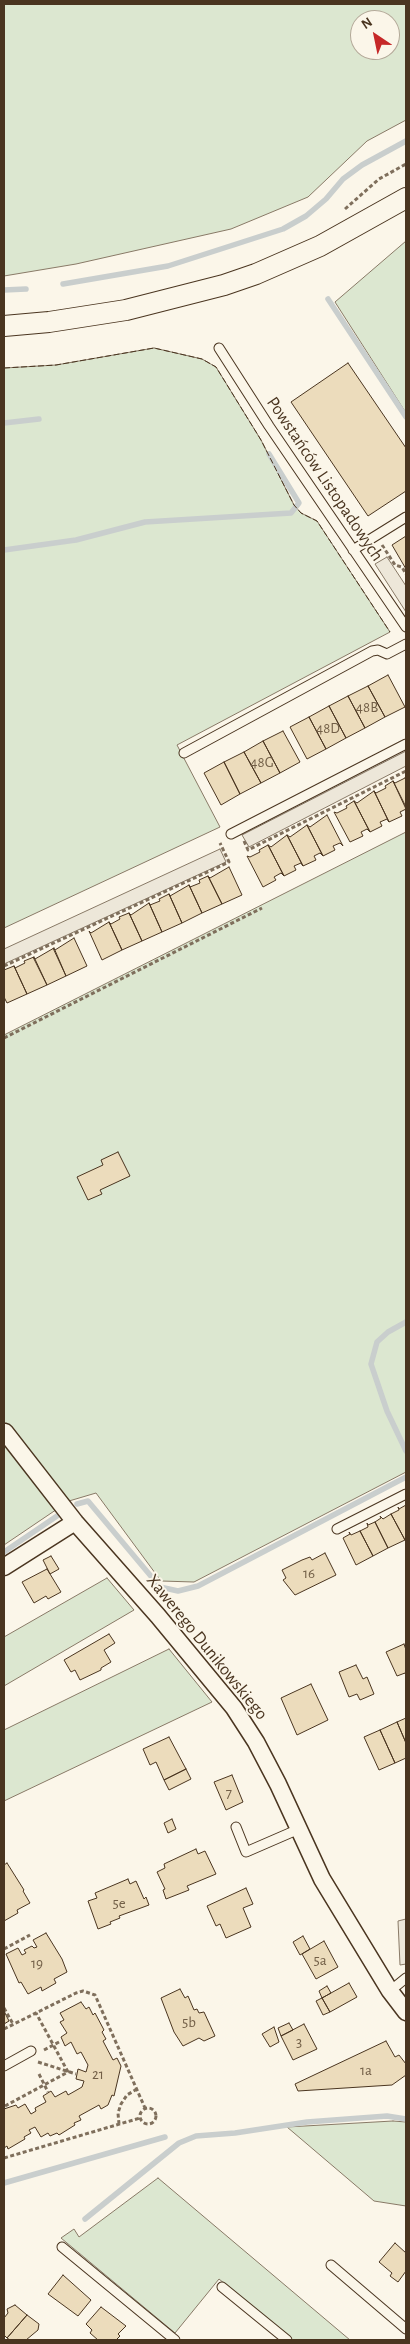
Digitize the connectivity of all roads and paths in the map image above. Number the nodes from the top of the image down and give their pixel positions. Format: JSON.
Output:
{"nodes":[{"id":1,"x":406,"y":164,"type":"edge"},
{"id":2,"x":406,"y":198,"type":"edge"},
{"id":3,"x":344,"y":210,"type":"dead end"},
{"id":4,"x":4,"y":326,"type":"edge"},
{"id":5,"x":219,"y":348,"type":"dead end"},
{"id":6,"x":406,"y":517,"type":"edge"},
{"id":7,"x":376,"y":536,"type":"junction"},
{"id":8,"x":353,"y":550,"type":"junction"},
{"id":9,"x":406,"y":574,"type":"edge"},
{"id":10,"x":406,"y":627,"type":"edge"},
{"id":11,"x":406,"y":644,"type":"edge"},
{"id":12,"x":406,"y":744,"type":"edge"},
{"id":13,"x":184,"y":752,"type":"dead end"},
{"id":14,"x":406,"y":771,"type":"edge"},
{"id":15,"x":234,"y":832,"type":"joint"},
{"id":16,"x":219,"y":842,"type":"dead end"},
{"id":17,"x":262,"y":908,"type":"dead end"},
{"id":18,"x":4,"y":966,"type":"edge"},
{"id":19,"x":4,"y":1038,"type":"edge"},
{"id":20,"x":4,"y":1431,"type":"edge"},
{"id":21,"x":406,"y":1494,"type":"edge"},
{"id":22,"x":76,"y":1522,"type":"junction"},
{"id":23,"x":337,"y":1529,"type":"dead end"},
{"id":24,"x":4,"y":1567,"type":"edge"},
{"id":25,"x":236,"y":1827,"type":"dead end"},
{"id":26,"x":299,"y":1829,"type":"junction"},
{"id":27,"x":30,"y":1936,"type":"dead end"},
{"id":28,"x":4,"y":1949,"type":"edge"},
{"id":29,"x":406,"y":1978,"type":"edge"},
{"id":30,"x":390,"y":1991,"type":"junction"},
{"id":31,"x":4,"y":2008,"type":"edge"},
{"id":32,"x":406,"y":2012,"type":"edge"},
{"id":33,"x":36,"y":2013,"type":"junction"},
{"id":34,"x":13,"y":2024,"type":"junction"},
{"id":35,"x":4,"y":2029,"type":"edge"},
{"id":36,"x":31,"y":2051,"type":"dead end"},
{"id":37,"x":38,"y":2062,"type":"dead end"},
{"id":38,"x":4,"y":2066,"type":"edge"},
{"id":39,"x":68,"y":2072,"type":"junction"},
{"id":40,"x":39,"y":2074,"type":"dead end"},
{"id":41,"x":76,"y":2074,"type":"dead end"},
{"id":42,"x":44,"y":2085,"type":"junction"},
{"id":43,"x":137,"y":2089,"type":"junction"},
{"id":44,"x":48,"y":2092,"type":"dead end"},
{"id":45,"x":6,"y":2106,"type":"dead end"},
{"id":46,"x":145,"y":2108,"type":"junction"},
{"id":47,"x":140,"y":2118,"type":"junction"},
{"id":48,"x":119,"y":2124,"type":"junction"},
{"id":49,"x":4,"y":2158,"type":"edge"},
{"id":50,"x":62,"y":2247,"type":"dead end"},
{"id":51,"x":332,"y":2265,"type":"dead end"},
{"id":52,"x":222,"y":2287,"type":"dead end"},
{"id":53,"x":406,"y":2329,"type":"edge"},
{"id":54,"x":174,"y":2340,"type":"edge"},
{"id":55,"x":287,"y":2340,"type":"edge"}],
"edges":[{"from":1,"to":3,"type":"path"},
{"from":2,"to":4,"type":"street"},
{"from":5,"to":8,"type":"lane","name":"Powstańców Listopadowych"},
{"from":6,"to":7,"type":"lane"},
{"from":7,"to":8,"type":"lane"},
{"from":7,"to":9,"type":"path"},
{"from":8,"to":10,"type":"lane","name":"Powstańców Listopadowych"},
{"from":11,"to":13,"type":"lane"},
{"from":12,"to":15,"type":"lane"},
{"from":14,"to":15,"type":"path"},
{"from":16,"to":18,"type":"path"},
{"from":17,"to":19,"type":"path"},
{"from":20,"to":22,"type":"street","name":"Xawerego Dunikowskiego"},
{"from":21,"to":23,"type":"lane"},
{"from":22,"to":24,"type":"street"},
{"from":22,"to":26,"type":"street","name":"Xawerego Dunikowskiego"},
{"from":25,"to":26,"type":"lane"},
{"from":26,"to":30,"type":"street","name":"Xawerego Dunikowskiego"},
{"from":27,"to":28,"type":"path"},
{"from":29,"to":30,"type":"lane"},
{"from":30,"to":32,"type":"street","name":"Xawerego Dunikowskiego"},
{"from":31,"to":34,"type":"path"},
{"from":33,"to":34,"type":"path"},
{"from":33,"to":39,"type":"path"},
{"from":33,"to":43,"type":"path"},
{"from":34,"to":35,"type":"path"},
{"from":36,"to":38,"type":"lane"},
{"from":37,"to":39,"type":"path"},
{"from":39,"to":41,"type":"path"},
{"from":39,"to":42,"type":"path"},
{"from":40,"to":42,"type":"path"},
{"from":42,"to":44,"type":"path"},
{"from":42,"to":45,"type":"path"},
{"from":43,"to":46,"type":"path"},
{"from":43,"to":48,"type":"path"},
{"from":46,"to":47,"type":"path"},
{"from":46,"to":47,"type":"path"},
{"from":47,"to":48,"type":"path"},
{"from":48,"to":49,"type":"path"},
{"from":50,"to":54,"type":"lane"},
{"from":51,"to":53,"type":"lane"},
{"from":52,"to":55,"type":"lane"}]}
